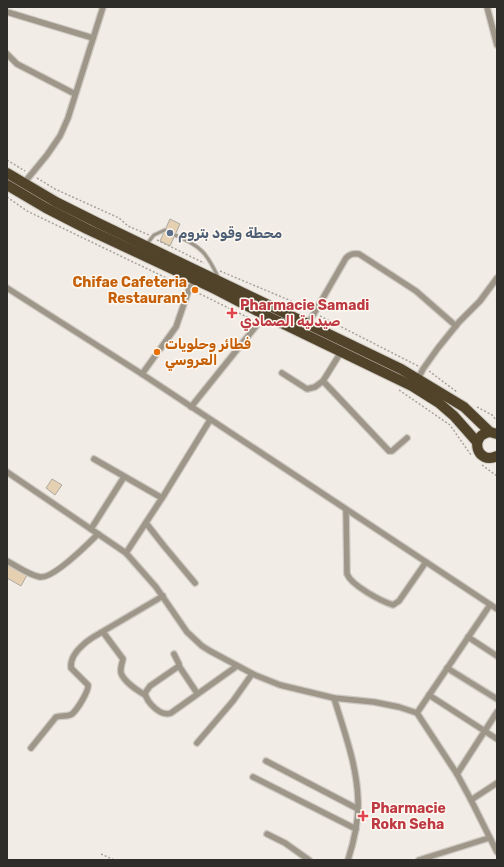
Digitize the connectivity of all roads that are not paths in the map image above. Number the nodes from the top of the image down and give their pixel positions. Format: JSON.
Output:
{"nodes":[{"id":1,"x":487,"y":7,"type":"edge"},
{"id":2,"x":100,"y":8,"type":"edge"},
{"id":3,"x":7,"y":12,"type":"edge"},
{"id":4,"x":93,"y":38,"type":"junction"},
{"id":5,"x":497,"y":45,"type":"edge"},
{"id":6,"x":7,"y":54,"type":"edge"},
{"id":7,"x":75,"y":94,"type":"junction"},
{"id":8,"x":7,"y":173,"type":"edge"},
{"id":9,"x":24,"y":183,"type":"junction"},
{"id":10,"x":7,"y":185,"type":"edge"},
{"id":11,"x":165,"y":230,"type":"dead end"},
{"id":12,"x":175,"y":235,"type":"dead end"},
{"id":13,"x":145,"y":246,"type":"junction"},
{"id":14,"x":497,"y":278,"type":"edge"},
{"id":15,"x":196,"y":280,"type":"junction"},
{"id":16,"x":220,"y":281,"type":"junction"},
{"id":17,"x":7,"y":288,"type":"edge"},
{"id":18,"x":265,"y":315,"type":"junction"},
{"id":19,"x":308,"y":324,"type":"junction"},
{"id":20,"x":456,"y":326,"type":"junction"},
{"id":21,"x":341,"y":352,"type":"junction"},
{"id":22,"x":142,"y":374,"type":"junction"},
{"id":23,"x":282,"y":374,"type":"dead end"},
{"id":24,"x":418,"y":379,"type":"junction"},
{"id":25,"x":323,"y":381,"type":"junction"},
{"id":26,"x":191,"y":407,"type":"junction"},
{"id":27,"x":210,"y":420,"type":"junction"},
{"id":28,"x":495,"y":432,"type":"edge"},
{"id":29,"x":407,"y":438,"type":"dead end"},
{"id":30,"x":477,"y":442,"type":"junction"},
{"id":31,"x":94,"y":459,"type":"dead end"},
{"id":32,"x":495,"y":459,"type":"edge"},
{"id":33,"x":7,"y":472,"type":"edge"},
{"id":34,"x":124,"y":477,"type":"junction"},
{"id":35,"x":162,"y":498,"type":"junction"},
{"id":36,"x":346,"y":510,"type":"junction"},
{"id":37,"x":146,"y":522,"type":"junction"},
{"id":38,"x":91,"y":529,"type":"junction"},
{"id":39,"x":98,"y":534,"type":"junction"},
{"id":40,"x":126,"y":553,"type":"junction"},
{"id":41,"x":7,"y":561,"type":"edge"},
{"id":42,"x":426,"y":562,"type":"junction"},
{"id":43,"x":195,"y":583,"type":"dead end"},
{"id":44,"x":163,"y":596,"type":"junction"},
{"id":45,"x":490,"y":605,"type":"junction"},
{"id":46,"x":497,"y":609,"type":"edge"},
{"id":47,"x":103,"y":632,"type":"junction"},
{"id":48,"x":468,"y":637,"type":"junction"},
{"id":49,"x":174,"y":654,"type":"dead end"},
{"id":50,"x":497,"y":656,"type":"edge"},
{"id":51,"x":179,"y":666,"type":"junction"},
{"id":52,"x":237,"y":666,"type":"junction"},
{"id":53,"x":447,"y":668,"type":"junction"},
{"id":54,"x":252,"y":674,"type":"junction"},
{"id":55,"x":197,"y":694,"type":"junction"},
{"id":56,"x":145,"y":695,"type":"junction"},
{"id":57,"x":429,"y":695,"type":"junction"},
{"id":58,"x":334,"y":698,"type":"junction"},
{"id":59,"x":497,"y":698,"type":"edge"},
{"id":60,"x":497,"y":712,"type":"edge"},
{"id":61,"x":417,"y":713,"type":"junction"},
{"id":62,"x":485,"y":730,"type":"junction"},
{"id":63,"x":497,"y":739,"type":"edge"},
{"id":64,"x":197,"y":743,"type":"dead end"},
{"id":65,"x":31,"y":748,"type":"dead end"},
{"id":66,"x":266,"y":761,"type":"dead end"},
{"id":67,"x":457,"y":774,"type":"junction"},
{"id":68,"x":253,"y":777,"type":"dead end"},
{"id":69,"x":497,"y":783,"type":"edge"},
{"id":70,"x":471,"y":800,"type":"junction"},
{"id":71,"x":358,"y":810,"type":"junction"},
{"id":72,"x":356,"y":829,"type":"junction"},
{"id":73,"x":267,"y":834,"type":"dead end"},
{"id":74,"x":489,"y":838,"type":"junction"},
{"id":75,"x":497,"y":852,"type":"edge"},
{"id":76,"x":309,"y":860,"type":"edge"},
{"id":77,"x":348,"y":860,"type":"edge"},
{"id":78,"x":419,"y":860,"type":"edge"}],
"edges":[{"from":1,"to":5,"type":"street"},
{"from":2,"to":4,"type":"street"},
{"from":3,"to":4,"type":"street"},
{"from":4,"to":7,"type":"street"},
{"from":6,"to":7,"type":"street"},
{"from":7,"to":9,"type":"street"},
{"from":8,"to":9,"type":"highway"},
{"from":9,"to":13,"type":"highway"},
{"from":10,"to":15,"type":"highway"},
{"from":11,"to":13,"type":"lane"},
{"from":12,"to":16,"type":"lane"},
{"from":13,"to":16,"type":"highway"},
{"from":14,"to":20,"type":"street"},
{"from":15,"to":18,"type":"highway"},
{"from":15,"to":22,"type":"street"},
{"from":16,"to":19,"type":"highway"},
{"from":17,"to":22,"type":"street"},
{"from":18,"to":21,"type":"highway"},
{"from":18,"to":26,"type":"street"},
{"from":19,"to":20,"type":"street"},
{"from":19,"to":24,"type":"highway"},
{"from":20,"to":24,"type":"street"},
{"from":21,"to":25,"type":"street"},
{"from":21,"to":30,"type":"highway"},
{"from":22,"to":26,"type":"street"},
{"from":23,"to":25,"type":"street"},
{"from":24,"to":28,"type":"highway"},
{"from":25,"to":29,"type":"street"},
{"from":26,"to":27,"type":"street"},
{"from":27,"to":35,"type":"street"},
{"from":27,"to":36,"type":"street"},
{"from":28,"to":30,"type":"highway"},
{"from":30,"to":32,"type":"highway"},
{"from":31,"to":34,"type":"street"},
{"from":33,"to":38,"type":"street"},
{"from":34,"to":35,"type":"street"},
{"from":34,"to":38,"type":"street"},
{"from":35,"to":37,"type":"street"},
{"from":36,"to":42,"type":"street"},
{"from":36,"to":42,"type":"street"},
{"from":37,"to":40,"type":"street"},
{"from":37,"to":43,"type":"street"},
{"from":38,"to":39,"type":"street"},
{"from":39,"to":40,"type":"street"},
{"from":39,"to":41,"type":"street"},
{"from":40,"to":44,"type":"street"},
{"from":42,"to":45,"type":"street"},
{"from":44,"to":47,"type":"street"},
{"from":44,"to":52,"type":"street"},
{"from":45,"to":46,"type":"street"},
{"from":45,"to":48,"type":"street"},
{"from":47,"to":56,"type":"street"},
{"from":47,"to":65,"type":"street"},
{"from":48,"to":50,"type":"street"},
{"from":48,"to":53,"type":"street"},
{"from":49,"to":51,"type":"street"},
{"from":51,"to":55,"type":"street"},
{"from":51,"to":56,"type":"street"},
{"from":52,"to":54,"type":"street"},
{"from":52,"to":55,"type":"street"},
{"from":53,"to":57,"type":"street"},
{"from":53,"to":59,"type":"street"},
{"from":54,"to":58,"type":"street"},
{"from":54,"to":64,"type":"street"},
{"from":55,"to":56,"type":"street"},
{"from":57,"to":61,"type":"street"},
{"from":57,"to":62,"type":"street"},
{"from":58,"to":61,"type":"street"},
{"from":58,"to":71,"type":"street"},
{"from":60,"to":62,"type":"street"},
{"from":61,"to":67,"type":"street"},
{"from":62,"to":63,"type":"street"},
{"from":62,"to":67,"type":"street"},
{"from":66,"to":71,"type":"street"},
{"from":67,"to":70,"type":"street"},
{"from":68,"to":72,"type":"street"},
{"from":69,"to":70,"type":"street"},
{"from":70,"to":74,"type":"street"},
{"from":71,"to":72,"type":"street"},
{"from":72,"to":77,"type":"street"},
{"from":73,"to":76,"type":"street"},
{"from":74,"to":75,"type":"street"},
{"from":74,"to":78,"type":"street"}]}
